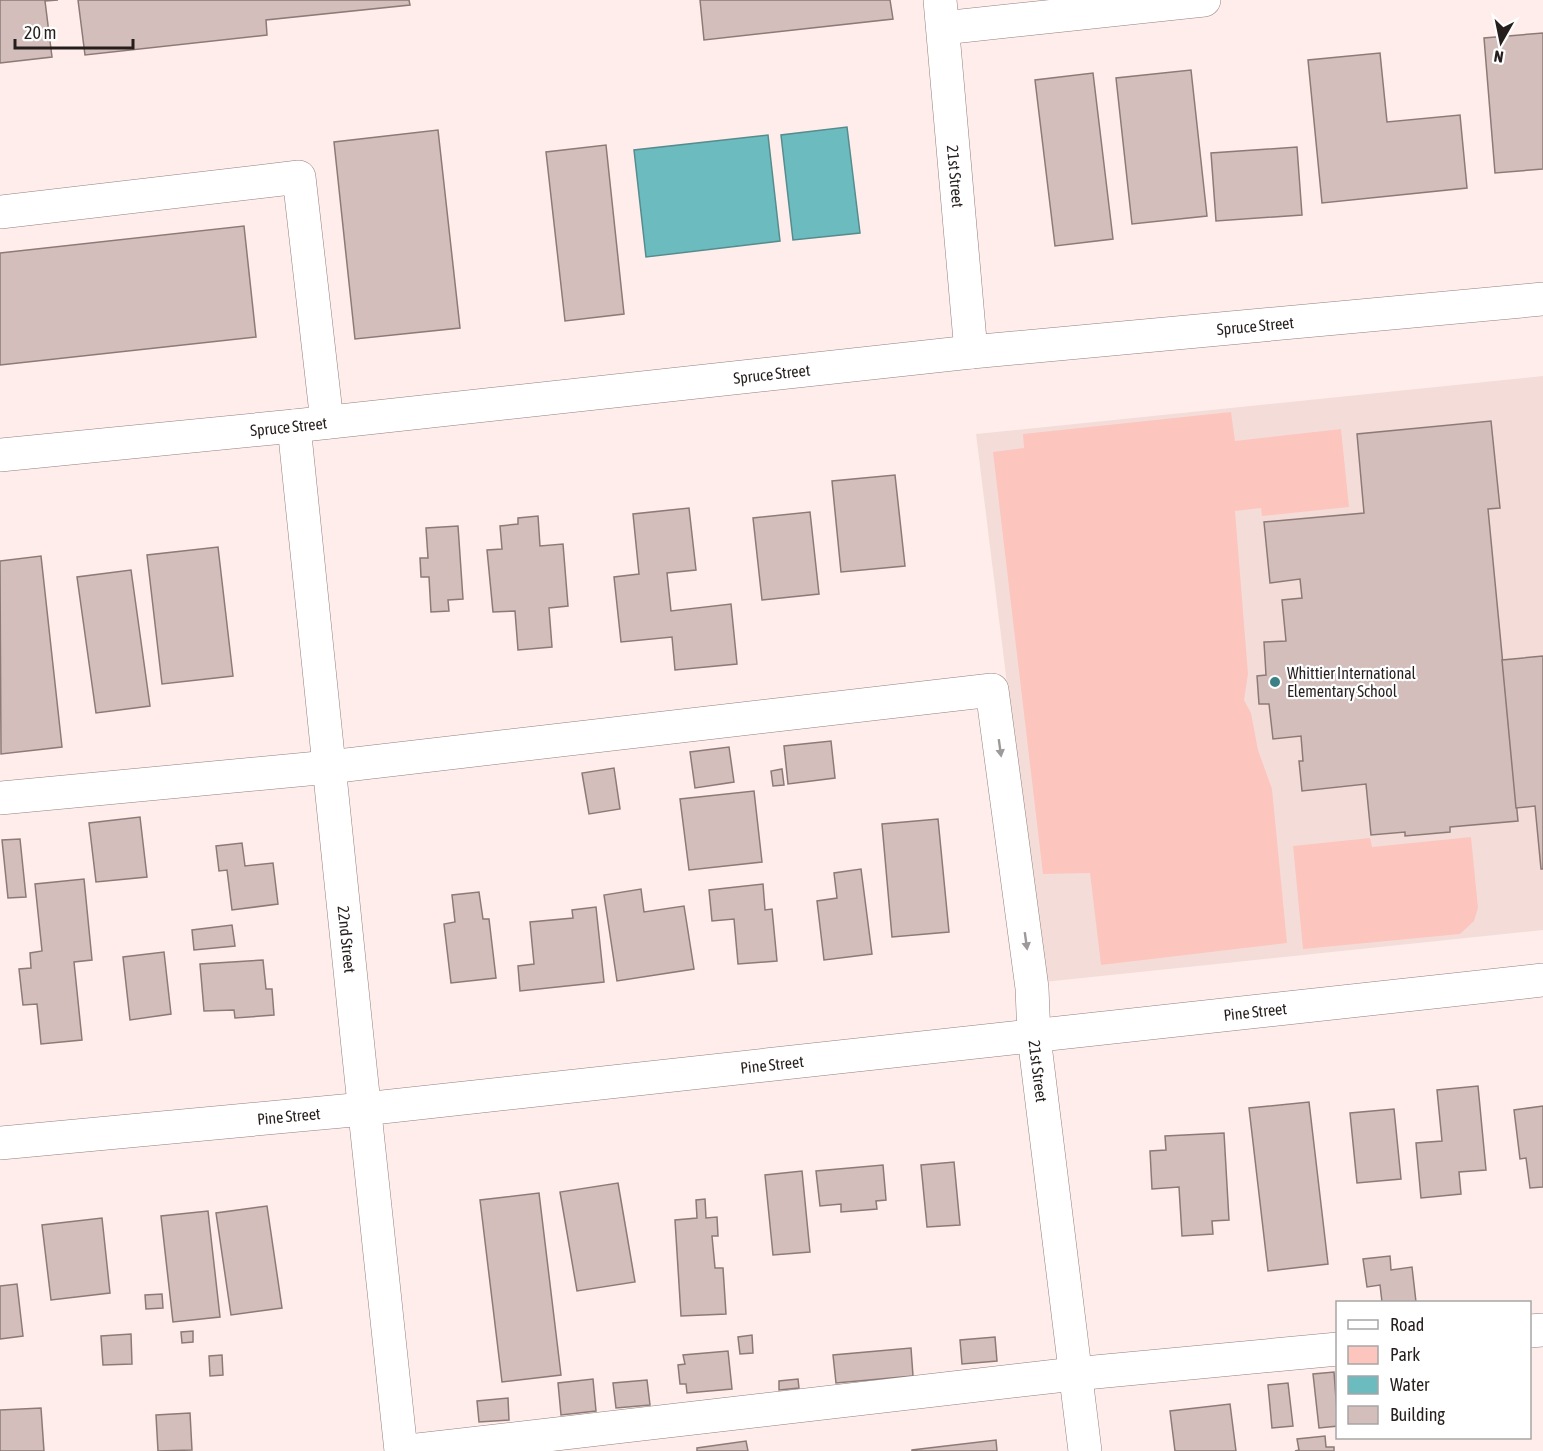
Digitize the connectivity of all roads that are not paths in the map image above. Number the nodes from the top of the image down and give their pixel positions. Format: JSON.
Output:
{"nodes":[{"id":1,"x":1204,"y":0,"type":"edge"},
{"id":2,"x":942,"y":14,"type":"edge"},
{"id":3,"x":0,"y":212,"type":"edge"},
{"id":4,"x":1543,"y":299,"type":"edge"},
{"id":5,"x":971,"y":352,"type":"junction"},
{"id":6,"x":327,"y":422,"type":"junction"},
{"id":7,"x":294,"y":426,"type":"junction"},
{"id":8,"x":0,"y":455,"type":"edge"},
{"id":9,"x":329,"y":766,"type":"junction"},
{"id":10,"x":0,"y":798,"type":"edge"},
{"id":11,"x":1543,"y":981,"type":"edge"},
{"id":12,"x":1034,"y":1037,"type":"junction"},
{"id":13,"x":364,"y":1109,"type":"junction"},
{"id":14,"x":0,"y":1143,"type":"edge"},
{"id":15,"x":1336,"y":1349,"type":"edge"},
{"id":16,"x":1074,"y":1374,"type":"junction"},
{"id":17,"x":401,"y":1451,"type":"edge"},
{"id":18,"x":409,"y":1451,"type":"edge"},
{"id":19,"x":1085,"y":1451,"type":"edge"}],
"edges":[{"from":1,"to":2,"type":"street"},
{"from":2,"to":5,"type":"street","name":"21st Street"},
{"from":3,"to":6,"type":"street"},
{"from":4,"to":5,"type":"street","name":"Spruce Street"},
{"from":5,"to":6,"type":"street","name":"Spruce Street"},
{"from":6,"to":7,"type":"street","name":"Spruce Street"},
{"from":7,"to":8,"type":"street","name":"Spruce Street"},
{"from":7,"to":9,"type":"street","name":"22nd Street"},
{"from":9,"to":10,"type":"street"},
{"from":9,"to":12,"type":"street","name":"21st Street","one_way":true},
{"from":9,"to":13,"type":"street","name":"22nd Street"},
{"from":11,"to":12,"type":"street","name":"Pine Street"},
{"from":12,"to":13,"type":"street","name":"Pine Street"},
{"from":12,"to":16,"type":"street","name":"21st Street"},
{"from":13,"to":14,"type":"street","name":"Pine Street"},
{"from":13,"to":17,"type":"street","name":"22nd Street"},
{"from":15,"to":16,"type":"street"},
{"from":16,"to":18,"type":"street"},
{"from":16,"to":19,"type":"street","name":"21st Street"}]}
